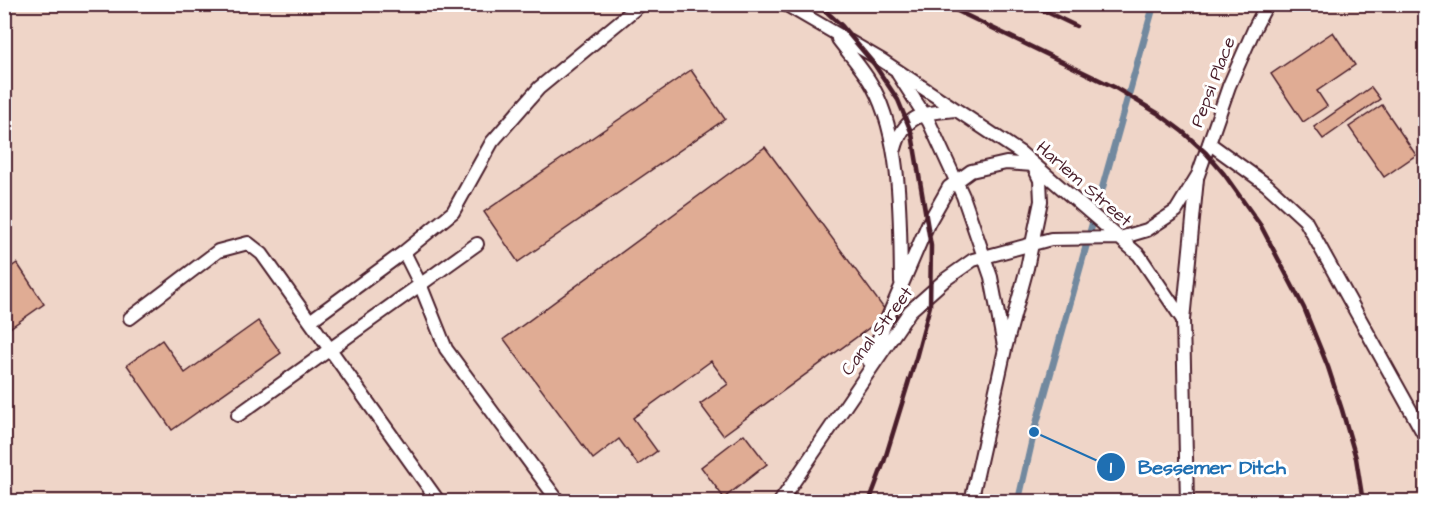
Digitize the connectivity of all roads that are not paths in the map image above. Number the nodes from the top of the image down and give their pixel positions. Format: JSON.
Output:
{"nodes":[{"id":1,"x":641,"y":4,"type":"edge"},
{"id":2,"x":785,"y":4,"type":"edge"},
{"id":3,"x":1267,"y":4,"type":"edge"},
{"id":4,"x":833,"y":33,"type":"junction"},
{"id":5,"x":896,"y":71,"type":"junction"},
{"id":6,"x":955,"y":110,"type":"junction"},
{"id":7,"x":924,"y":114,"type":"junction"},
{"id":8,"x":1209,"y":143,"type":"junction"},
{"id":9,"x":894,"y":152,"type":"junction"},
{"id":10,"x":1034,"y":165,"type":"junction"},
{"id":11,"x":1198,"y":175,"type":"junction"},
{"id":12,"x":956,"y":181,"type":"junction"},
{"id":13,"x":1120,"y":238,"type":"junction"},
{"id":14,"x":477,"y":243,"type":"dead end"},
{"id":15,"x":1033,"y":243,"type":"junction"},
{"id":16,"x":404,"y":252,"type":"junction"},
{"id":17,"x":984,"y":257,"type":"junction"},
{"id":18,"x":420,"y":284,"type":"junction"},
{"id":19,"x":901,"y":287,"type":"junction"},
{"id":20,"x":130,"y":318,"type":"dead end"},
{"id":21,"x":1183,"y":320,"type":"junction"},
{"id":22,"x":310,"y":321,"type":"junction"},
{"id":23,"x":329,"y":348,"type":"junction"},
{"id":24,"x":1005,"y":349,"type":"junction"},
{"id":25,"x":859,"y":384,"type":"junction"},
{"id":26,"x":238,"y":415,"type":"dead end"},
{"id":27,"x":1425,"y":438,"type":"edge"},
{"id":28,"x":439,"y":501,"type":"edge"},
{"id":29,"x":560,"y":501,"type":"edge"},
{"id":30,"x":780,"y":501,"type":"edge"},
{"id":31,"x":971,"y":501,"type":"edge"},
{"id":32,"x":1187,"y":501,"type":"edge"}],
"edges":[{"from":1,"to":16,"type":"lane"},
{"from":2,"to":4,"type":"lane","name":"Harlem Street"},
{"from":3,"to":8,"type":"lane","name":"Pepsi Place"},
{"from":4,"to":5,"type":"lane","name":"Harlem Street"},
{"from":4,"to":9,"type":"lane"},
{"from":5,"to":6,"type":"lane","name":"Harlem Street"},
{"from":5,"to":7,"type":"lane"},
{"from":6,"to":7,"type":"lane"},
{"from":6,"to":10,"type":"lane","name":"Harlem Street"},
{"from":7,"to":9,"type":"lane"},
{"from":7,"to":12,"type":"lane"},
{"from":8,"to":11,"type":"lane","name":"Pepsi Place"},
{"from":8,"to":27,"type":"lane"},
{"from":9,"to":19,"type":"lane"},
{"from":10,"to":12,"type":"lane"},
{"from":10,"to":13,"type":"lane","name":"Harlem Street"},
{"from":10,"to":15,"type":"lane"},
{"from":11,"to":13,"type":"lane","name":"Canal Street"},
{"from":11,"to":21,"type":"lane"},
{"from":12,"to":17,"type":"lane"},
{"from":12,"to":19,"type":"lane"},
{"from":13,"to":15,"type":"lane","name":"Canal Street"},
{"from":13,"to":21,"type":"lane","name":"Harlem Street"},
{"from":14,"to":18,"type":"lane"},
{"from":15,"to":17,"type":"lane","name":"Canal Street"},
{"from":15,"to":24,"type":"lane"},
{"from":16,"to":18,"type":"lane"},
{"from":16,"to":22,"type":"lane"},
{"from":17,"to":24,"type":"lane"},
{"from":17,"to":25,"type":"lane","name":"Canal Street"},
{"from":18,"to":23,"type":"lane"},
{"from":18,"to":29,"type":"lane"},
{"from":19,"to":25,"type":"lane"},
{"from":20,"to":22,"type":"lane"},
{"from":21,"to":32,"type":"lane"},
{"from":22,"to":23,"type":"lane"},
{"from":23,"to":26,"type":"lane"},
{"from":23,"to":28,"type":"lane"},
{"from":24,"to":31,"type":"lane"},
{"from":25,"to":30,"type":"lane","name":"Canal Street"}]}
